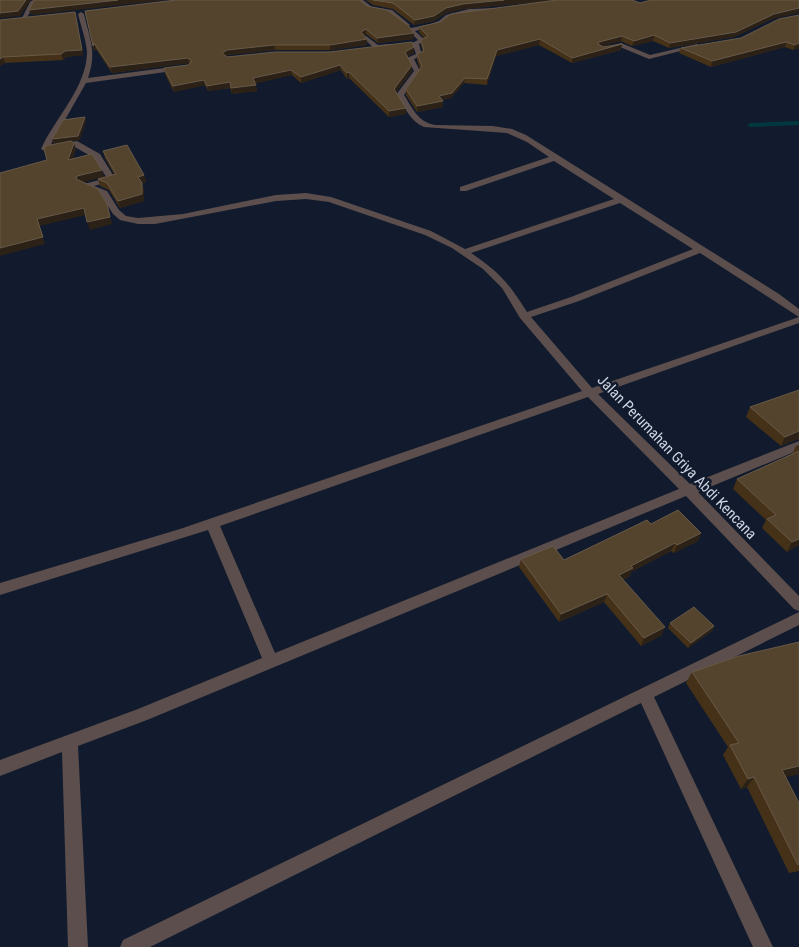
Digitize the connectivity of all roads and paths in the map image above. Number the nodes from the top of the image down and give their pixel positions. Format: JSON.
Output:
{"nodes":[{"id":1,"x":360,"y":0,"type":"edge"},
{"id":2,"x":33,"y":2,"type":"edge"},
{"id":3,"x":502,"y":8,"type":"edge"},
{"id":4,"x":71,"y":15,"type":"edge"},
{"id":5,"x":32,"y":18,"type":"edge"},
{"id":6,"x":413,"y":29,"type":"junction"},
{"id":7,"x":366,"y":38,"type":"edge"},
{"id":8,"x":415,"y":43,"type":"junction"},
{"id":9,"x":405,"y":44,"type":"edge"},
{"id":10,"x":395,"y":45,"type":"edge"},
{"id":11,"x":701,"y":45,"type":"edge"},
{"id":12,"x":376,"y":47,"type":"junction"},
{"id":13,"x":602,"y":48,"type":"edge"},
{"id":14,"x":364,"y":50,"type":"edge"},
{"id":15,"x":188,"y":67,"type":"edge"},
{"id":16,"x":83,"y":81,"type":"junction"},
{"id":17,"x":555,"y":158,"type":"junction"},
{"id":18,"x":463,"y":189,"type":"dead end"},
{"id":19,"x":623,"y":200,"type":"junction"},
{"id":20,"x":701,"y":249,"type":"junction"},
{"id":21,"x":464,"y":252,"type":"junction"},
{"id":22,"x":799,"y":314,"type":"edge"},
{"id":23,"x":524,"y":316,"type":"junction"},
{"id":24,"x":799,"y":320,"type":"edge"},
{"id":25,"x":589,"y":392,"type":"junction"},
{"id":26,"x":799,"y":445,"type":"edge"},
{"id":27,"x":689,"y":491,"type":"junction"},
{"id":28,"x":212,"y":523,"type":"junction"},
{"id":29,"x":0,"y":589,"type":"edge"},
{"id":30,"x":799,"y":605,"type":"edge"},
{"id":31,"x":799,"y":618,"type":"edge"},
{"id":32,"x":271,"y":661,"type":"junction"},
{"id":33,"x":645,"y":694,"type":"junction"},
{"id":34,"x":70,"y":743,"type":"junction"},
{"id":35,"x":0,"y":768,"type":"edge"},
{"id":36,"x":78,"y":947,"type":"edge"},
{"id":37,"x":130,"y":947,"type":"edge"},
{"id":38,"x":763,"y":947,"type":"edge"}],
"edges":[{"from":1,"to":6,"type":"street"},
{"from":2,"to":5,"type":"street"},
{"from":3,"to":6,"type":"street"},
{"from":4,"to":16,"type":"street"},
{"from":6,"to":8,"type":"street"},
{"from":7,"to":12,"type":"street"},
{"from":8,"to":9,"type":"street"},
{"from":8,"to":17,"type":"street"},
{"from":10,"to":12,"type":"street"},
{"from":11,"to":13,"type":"street"},
{"from":12,"to":14,"type":"street"},
{"from":15,"to":16,"type":"street"},
{"from":16,"to":21,"type":"street","name":"Jalan Perumahan Griya Abdi Kencana"},
{"from":17,"to":18,"type":"street"},
{"from":17,"to":19,"type":"street"},
{"from":19,"to":20,"type":"street"},
{"from":19,"to":21,"type":"street"},
{"from":20,"to":22,"type":"street"},
{"from":20,"to":23,"type":"street"},
{"from":21,"to":23,"type":"street","name":"Jalan Perumahan Griya Abdi Kencana"},
{"from":23,"to":25,"type":"street","name":"Jalan Perumahan Griya Abdi Kencana"},
{"from":24,"to":25,"type":"street"},
{"from":25,"to":27,"type":"street","name":"Jalan Perumahan Griya Abdi Kencana"},
{"from":25,"to":28,"type":"street"},
{"from":26,"to":27,"type":"street"},
{"from":27,"to":30,"type":"street","name":"Jalan Perumahan Griya Abdi Kencana"},
{"from":27,"to":32,"type":"street"},
{"from":28,"to":29,"type":"street"},
{"from":28,"to":32,"type":"street"},
{"from":31,"to":33,"type":"street"},
{"from":32,"to":34,"type":"street"},
{"from":33,"to":37,"type":"street"},
{"from":33,"to":38,"type":"street"},
{"from":34,"to":35,"type":"street"},
{"from":34,"to":36,"type":"street"}]}
